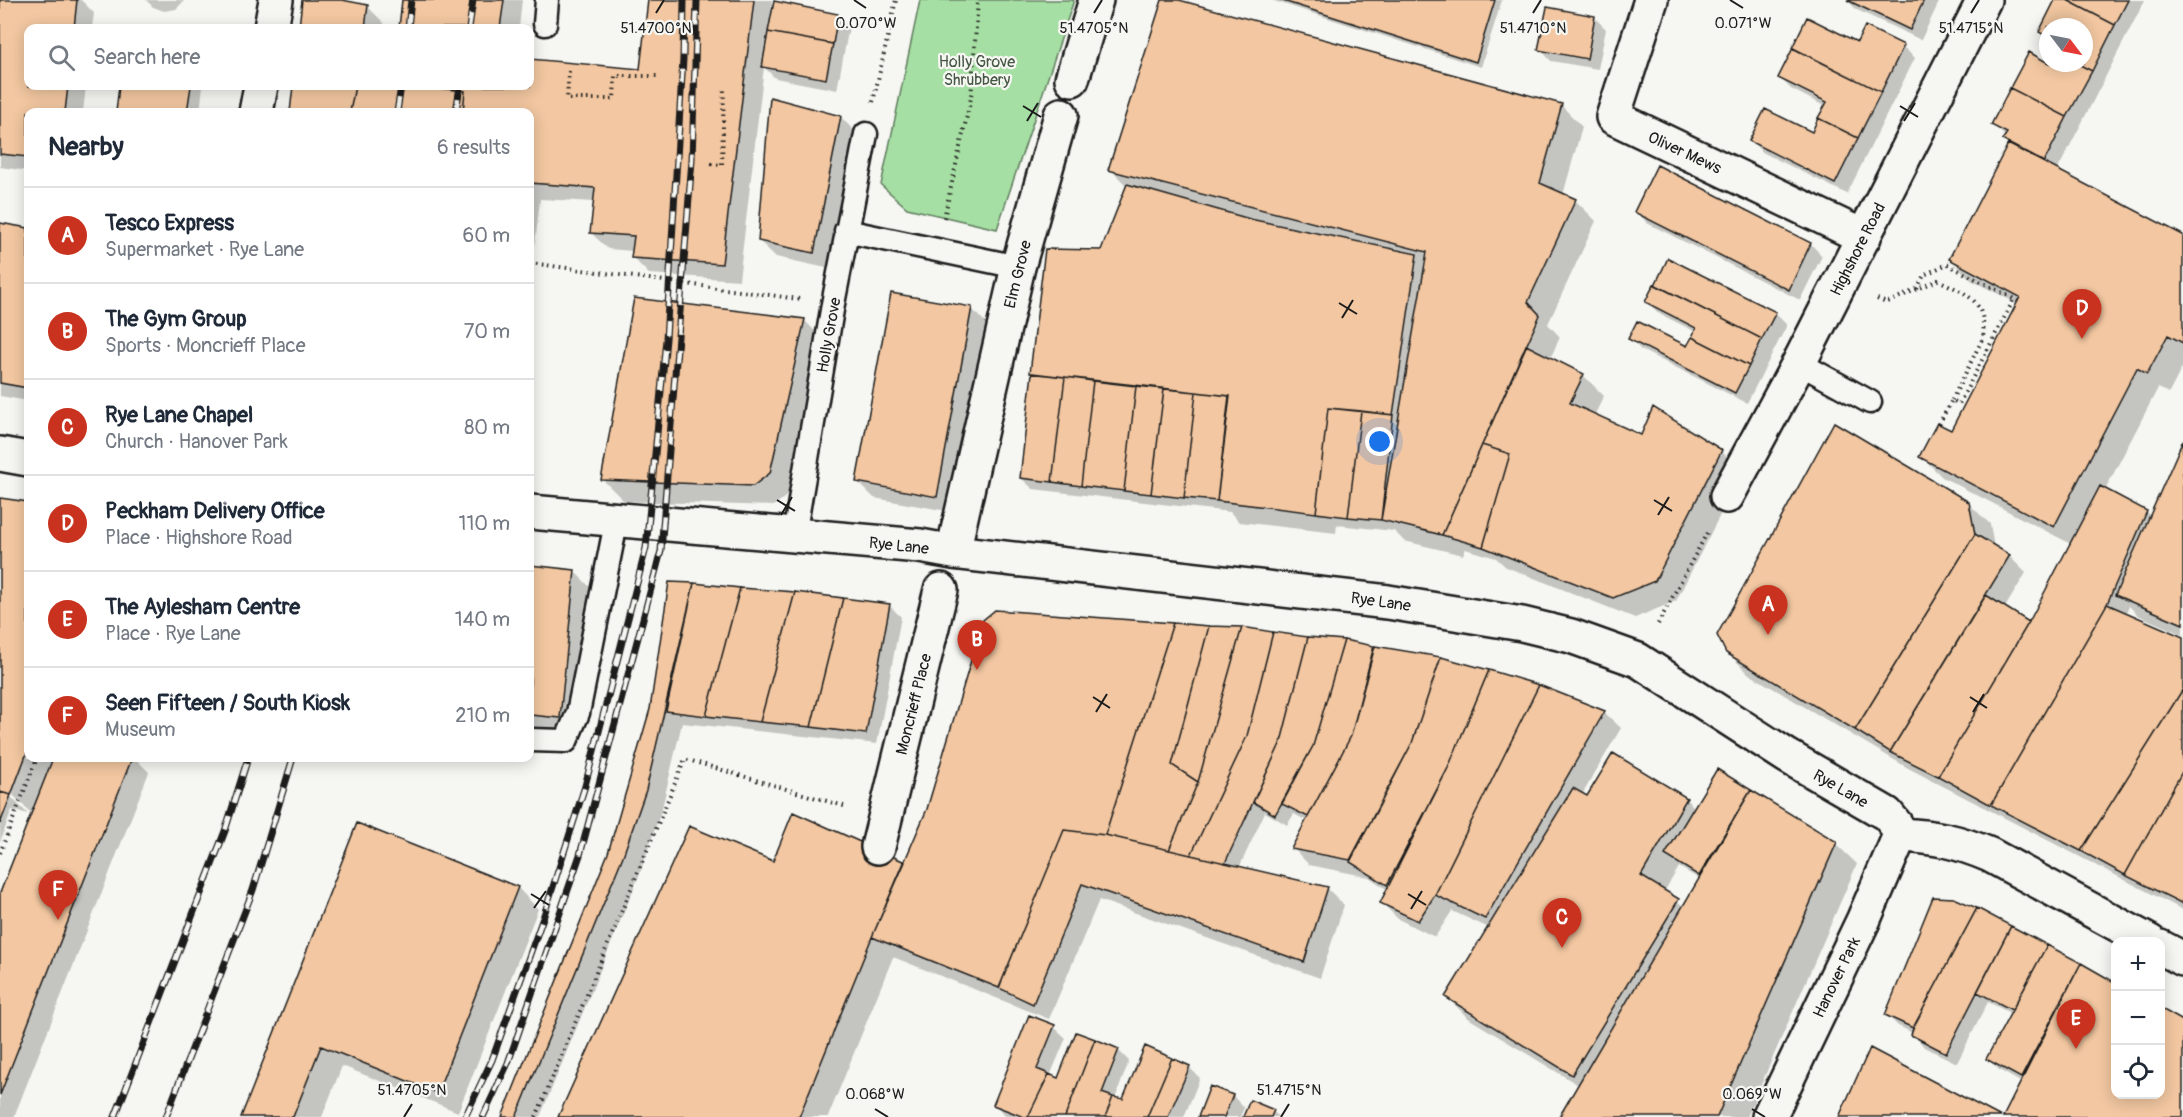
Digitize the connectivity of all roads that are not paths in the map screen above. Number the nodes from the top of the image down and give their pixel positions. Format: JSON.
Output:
{"nodes":[{"id":1,"x":276,"y":0,"type":"edge"},
{"id":2,"x":547,"y":0,"type":"edge"},
{"id":3,"x":1096,"y":0,"type":"edge"},
{"id":4,"x":1984,"y":0,"type":"edge"},
{"id":5,"x":1643,"y":2,"type":"edge"},
{"id":6,"x":272,"y":24,"type":"edge"},
{"id":7,"x":545,"y":24,"type":"dead end"},
{"id":8,"x":1072,"y":79,"type":"joint"},
{"id":9,"x":260,"y":90,"type":"edge"},
{"id":10,"x":257,"y":108,"type":"edge"},
{"id":11,"x":1061,"y":115,"type":"joint"},
{"id":12,"x":866,"y":134,"type":"road end"},
{"id":13,"x":846,"y":231,"type":"junction"},
{"id":14,"x":1864,"y":237,"type":"junction"},
{"id":15,"x":1018,"y":267,"type":"junction"},
{"id":16,"x":1799,"y":363,"type":"junction"},
{"id":17,"x":1870,"y":402,"type":"dead end"},
{"id":18,"x":0,"y":454,"type":"edge"},
{"id":19,"x":24,"y":458,"type":"edge"},
{"id":20,"x":1727,"y":496,"type":"road end"},
{"id":21,"x":534,"y":512,"type":"edge"},
{"id":22,"x":617,"y":518,"type":"junction"},
{"id":23,"x":794,"y":536,"type":"junction"},
{"id":24,"x":953,"y":552,"type":"junction"},
{"id":25,"x":941,"y":590,"type":"dead end"},
{"id":26,"x":534,"y":740,"type":"edge"},
{"id":27,"x":881,"y":832,"type":"road end"},
{"id":28,"x":1900,"y":835,"type":"junction"},
{"id":29,"x":2141,"y":937,"type":"edge"},
{"id":30,"x":2165,"y":950,"type":"edge"},
{"id":31,"x":2183,"y":959,"type":"edge"},
{"id":32,"x":1769,"y":1117,"type":"edge"}],
"edges":[{"from":1,"to":6,"type":"street"},
{"from":2,"to":7,"type":"lane"},
{"from":3,"to":8,"type":"street","name":"Elm Grove"},
{"from":4,"to":14,"type":"street","name":"Highshore Road"},
{"from":5,"to":14,"type":"street","name":"Oliver Mews"},
{"from":8,"to":11,"type":"lane","name":"Elm Grove"},
{"from":9,"to":10,"type":"street"},
{"from":11,"to":15,"type":"street","name":"Elm Grove"},
{"from":12,"to":13,"type":"lane","name":"Holly Grove"},
{"from":13,"to":15,"type":"lane"},
{"from":13,"to":23,"type":"lane","name":"Holly Grove"},
{"from":14,"to":16,"type":"street","name":"Highshore Road"},
{"from":15,"to":24,"type":"street","name":"Elm Grove"},
{"from":16,"to":17,"type":"lane"},
{"from":16,"to":20,"type":"street","name":"Highshore Road"},
{"from":18,"to":19,"type":"street"},
{"from":21,"to":22,"type":"street","name":"Rye Lane"},
{"from":22,"to":23,"type":"street","name":"Rye Lane"},
{"from":22,"to":26,"type":"lane"},
{"from":23,"to":24,"type":"street","name":"Rye Lane"},
{"from":24,"to":28,"type":"street","name":"Rye Lane"},
{"from":25,"to":27,"type":"street","name":"Moncrieff Place"},
{"from":28,"to":29,"type":"street"},
{"from":28,"to":32,"type":"street","name":"Hanover Park"},
{"from":30,"to":31,"type":"street"}]}
